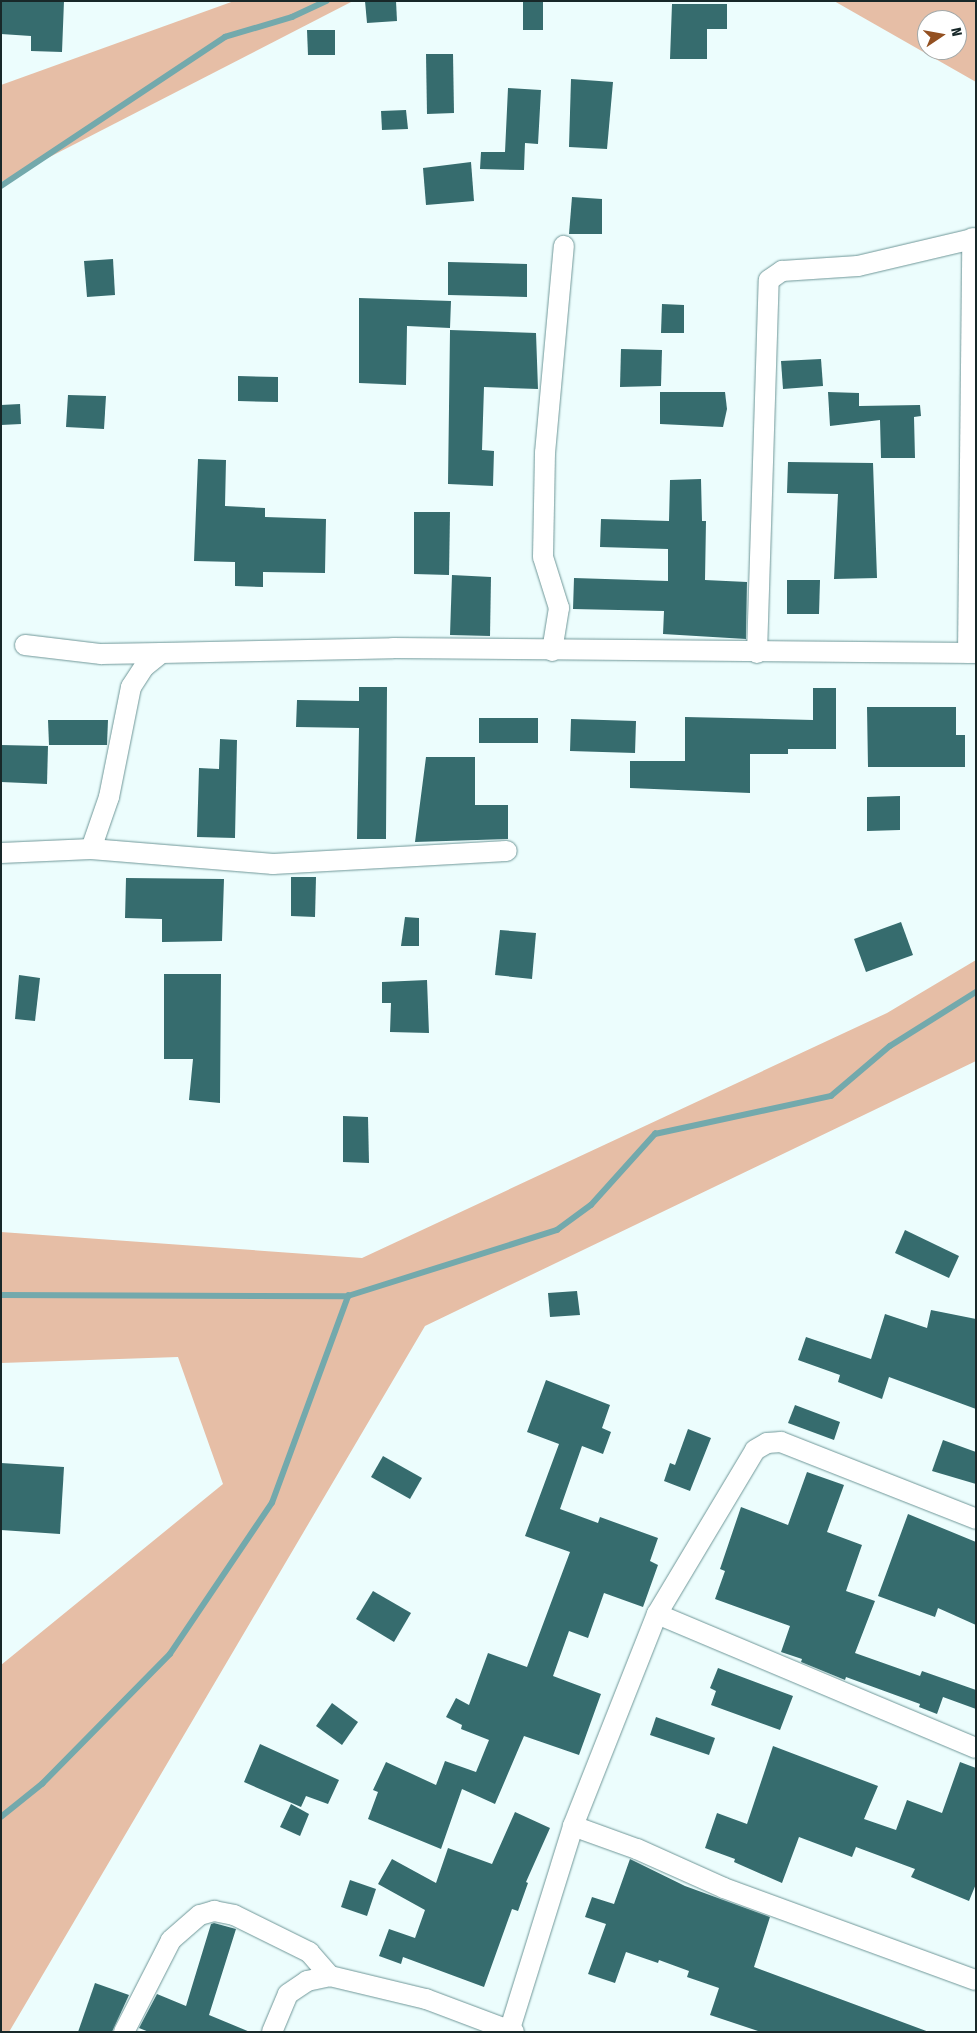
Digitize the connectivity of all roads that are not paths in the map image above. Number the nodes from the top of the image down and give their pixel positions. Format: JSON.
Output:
{"nodes":[{"id":1,"x":974,"y":238,"type":"edge"},
{"id":2,"x":564,"y":246,"type":"dead end"},
{"id":3,"x":25,"y":645,"type":"dead end"},
{"id":4,"x":552,"y":651,"type":"junction"},
{"id":5,"x":161,"y":653,"type":"junction"},
{"id":6,"x":757,"y":653,"type":"junction"},
{"id":7,"x":972,"y":653,"type":"edge"},
{"id":8,"x":91,"y":850,"type":"junction"},
{"id":9,"x":507,"y":851,"type":"dead end"},
{"id":10,"x":1,"y":853,"type":"edge"},
{"id":11,"x":976,"y":1519,"type":"edge"},
{"id":12,"x":657,"y":1614,"type":"junction"},
{"id":13,"x":976,"y":1748,"type":"edge"},
{"id":14,"x":573,"y":1826,"type":"junction"},
{"id":15,"x":330,"y":1976,"type":"junction"},
{"id":16,"x":976,"y":1980,"type":"edge"},
{"id":17,"x":511,"y":2031,"type":"edge"},
{"id":18,"x":124,"y":2032,"type":"edge"},
{"id":19,"x":272,"y":2032,"type":"edge"}],
"edges":[{"from":1,"to":6,"type":"street"},
{"from":1,"to":7,"type":"street"},
{"from":2,"to":4,"type":"street"},
{"from":3,"to":5,"type":"street"},
{"from":4,"to":5,"type":"street"},
{"from":4,"to":6,"type":"street"},
{"from":5,"to":8,"type":"street"},
{"from":6,"to":7,"type":"street"},
{"from":8,"to":9,"type":"street"},
{"from":8,"to":10,"type":"street"},
{"from":11,"to":12,"type":"street"},
{"from":12,"to":13,"type":"street"},
{"from":12,"to":14,"type":"street"},
{"from":14,"to":16,"type":"street"},
{"from":14,"to":17,"type":"street"},
{"from":15,"to":17,"type":"street"},
{"from":15,"to":18,"type":"street"},
{"from":15,"to":19,"type":"street"}]}
